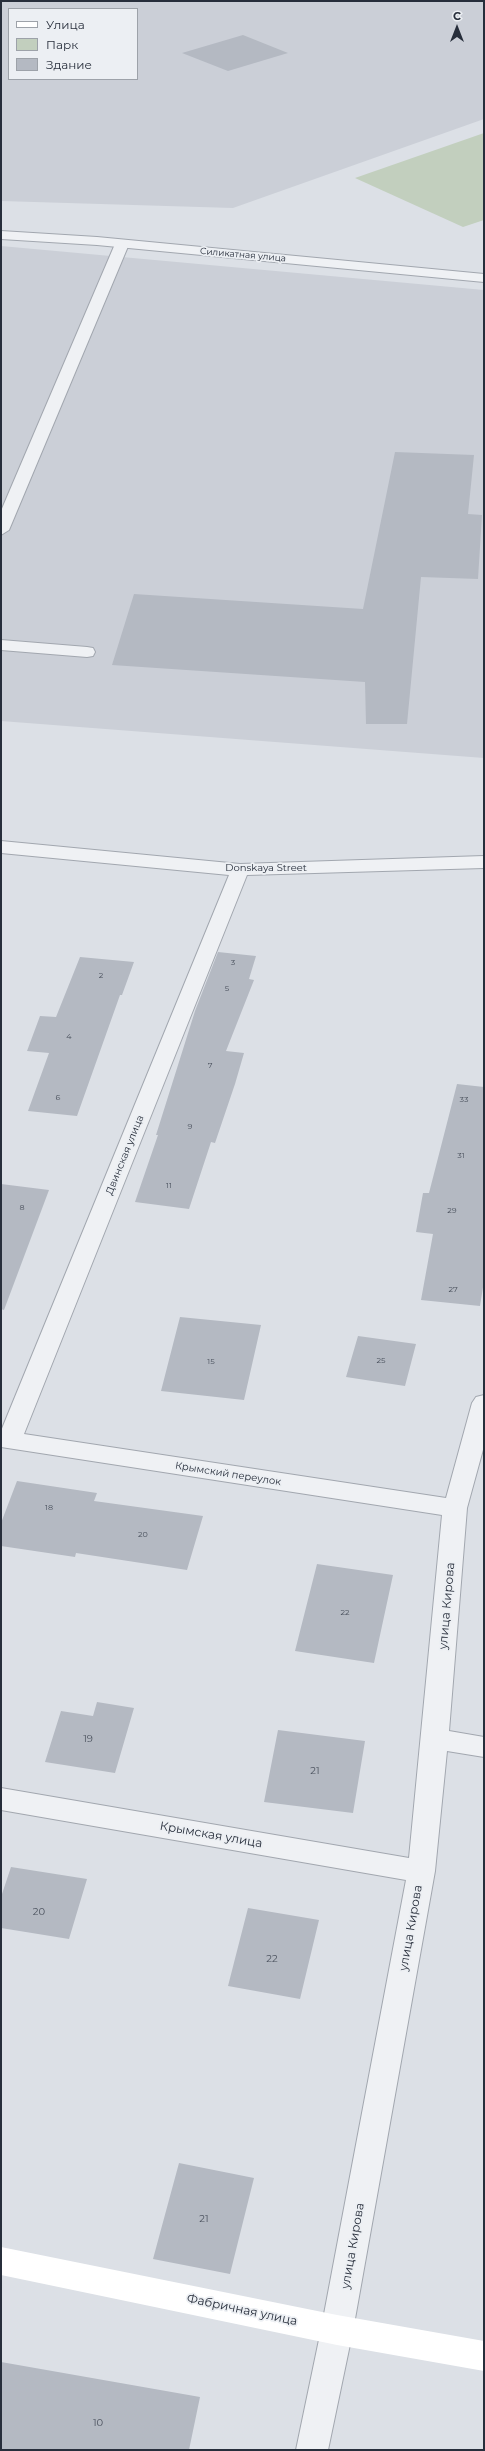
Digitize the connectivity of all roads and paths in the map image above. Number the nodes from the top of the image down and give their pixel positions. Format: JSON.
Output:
{"nodes":[{"id":1,"x":1,"y":235,"type":"edge"},
{"id":2,"x":122,"y":244,"type":"junction"},
{"id":3,"x":484,"y":278,"type":"edge"},
{"id":4,"x":1,"y":530,"type":"edge"},
{"id":5,"x":1,"y":645,"type":"edge"},
{"id":6,"x":87,"y":652,"type":"dead end"},
{"id":7,"x":1,"y":847,"type":"edge"},
{"id":8,"x":484,"y":862,"type":"edge"},
{"id":9,"x":240,"y":870,"type":"junction"},
{"id":10,"x":484,"y":1403,"type":"edge"},
{"id":11,"x":6,"y":1440,"type":"edge"},
{"id":12,"x":455,"y":1508,"type":"junction"},
{"id":13,"x":435,"y":1739,"type":"junction"},
{"id":14,"x":484,"y":1747,"type":"edge"},
{"id":15,"x":1,"y":1799,"type":"edge"},
{"id":16,"x":421,"y":1871,"type":"junction"},
{"id":17,"x":1,"y":2261,"type":"edge"},
{"id":18,"x":337,"y":2330,"type":"junction"},
{"id":19,"x":484,"y":2356,"type":"edge"},
{"id":20,"x":312,"y":2450,"type":"edge"}],
"edges":[{"from":1,"to":2,"type":"street","name":"Силикатная улица"},
{"from":2,"to":3,"type":"street","name":"Силикатная улица"},
{"from":2,"to":4,"type":"street"},
{"from":5,"to":6,"type":"street"},
{"from":7,"to":9,"type":"street","name":"Donskaya Street"},
{"from":8,"to":9,"type":"street","name":"Donskaya Street"},
{"from":9,"to":11,"type":"street","name":"Двинская улица"},
{"from":10,"to":12,"type":"street","name":"улица Кирова"},
{"from":11,"to":12,"type":"street","name":"Крымский переулок"},
{"from":12,"to":13,"type":"street","name":"улица Кирова"},
{"from":13,"to":14,"type":"street"},
{"from":13,"to":16,"type":"street","name":"улица Кирова"},
{"from":15,"to":16,"type":"street","name":"Крымская улица"},
{"from":16,"to":18,"type":"street","name":"улица Кирова"},
{"from":17,"to":18,"type":"main road","name":"Фабричная улица"},
{"from":18,"to":19,"type":"main road","name":"Фабричная улица"},
{"from":18,"to":20,"type":"street","name":"улица Кирова"}]}
